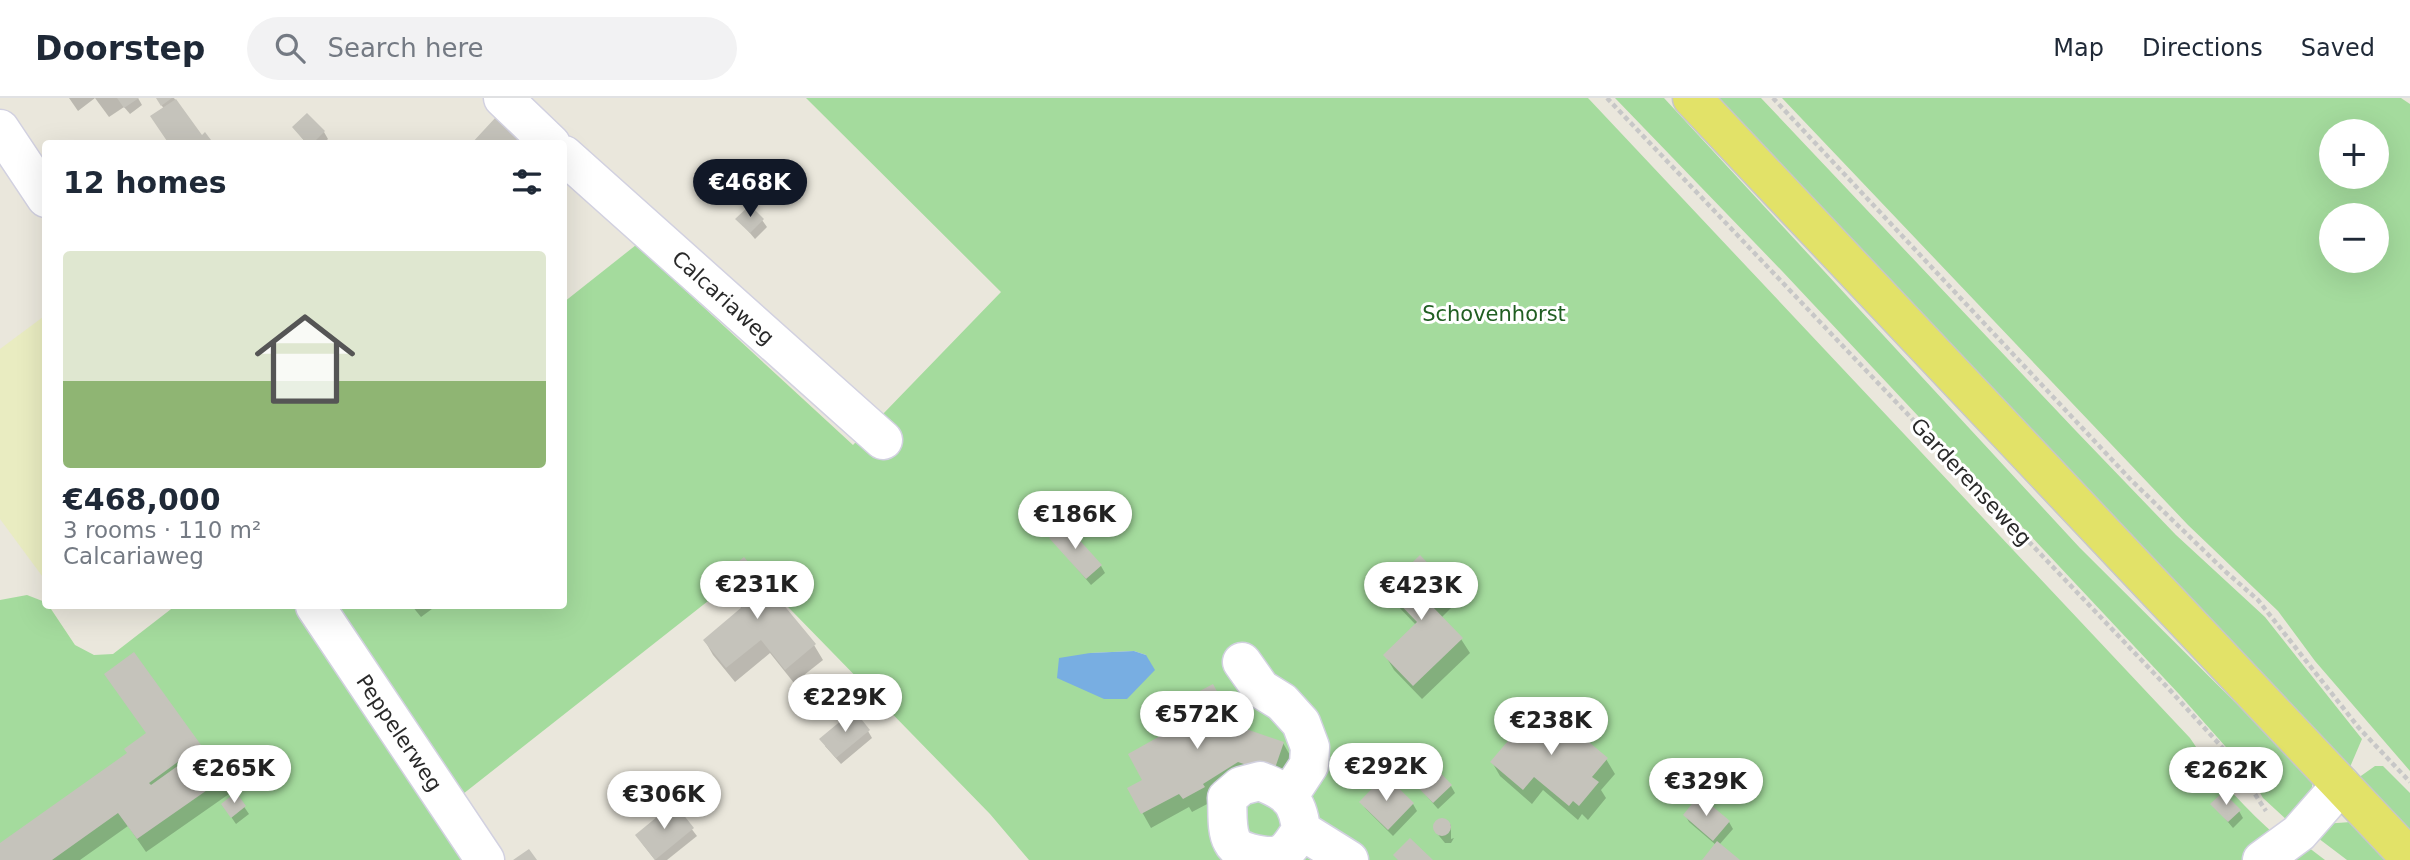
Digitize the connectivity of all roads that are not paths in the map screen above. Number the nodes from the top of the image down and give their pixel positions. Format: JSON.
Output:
{"nodes":[{"id":1,"x":503,"y":98,"type":"edge"},
{"id":2,"x":1692,"y":98,"type":"edge"},
{"id":3,"x":0,"y":129,"type":"edge"},
{"id":4,"x":547,"y":140,"type":"edge"},
{"id":5,"x":567,"y":158,"type":"edge"},
{"id":6,"x":42,"y":192,"type":"edge"},
{"id":7,"x":883,"y":440,"type":"dead end"},
{"id":8,"x":317,"y":609,"type":"edge"},
{"id":9,"x":1242,"y":662,"type":"dead end"},
{"id":10,"x":2341,"y":785,"type":"junction"},
{"id":11,"x":2410,"y":858,"type":"edge"},
{"id":12,"x":485,"y":860,"type":"edge"},
{"id":13,"x":1349,"y":860,"type":"edge"},
{"id":14,"x":2262,"y":860,"type":"edge"}],
"edges":[{"from":1,"to":4,"type":"street"},
{"from":2,"to":10,"type":"main road"},
{"from":3,"to":6,"type":"street"},
{"from":5,"to":7,"type":"street","name":"Calcariaweg"},
{"from":8,"to":12,"type":"street","name":"Peppelerweg"},
{"from":9,"to":13,"type":"street"},
{"from":10,"to":11,"type":"main road"},
{"from":10,"to":14,"type":"street"}]}
